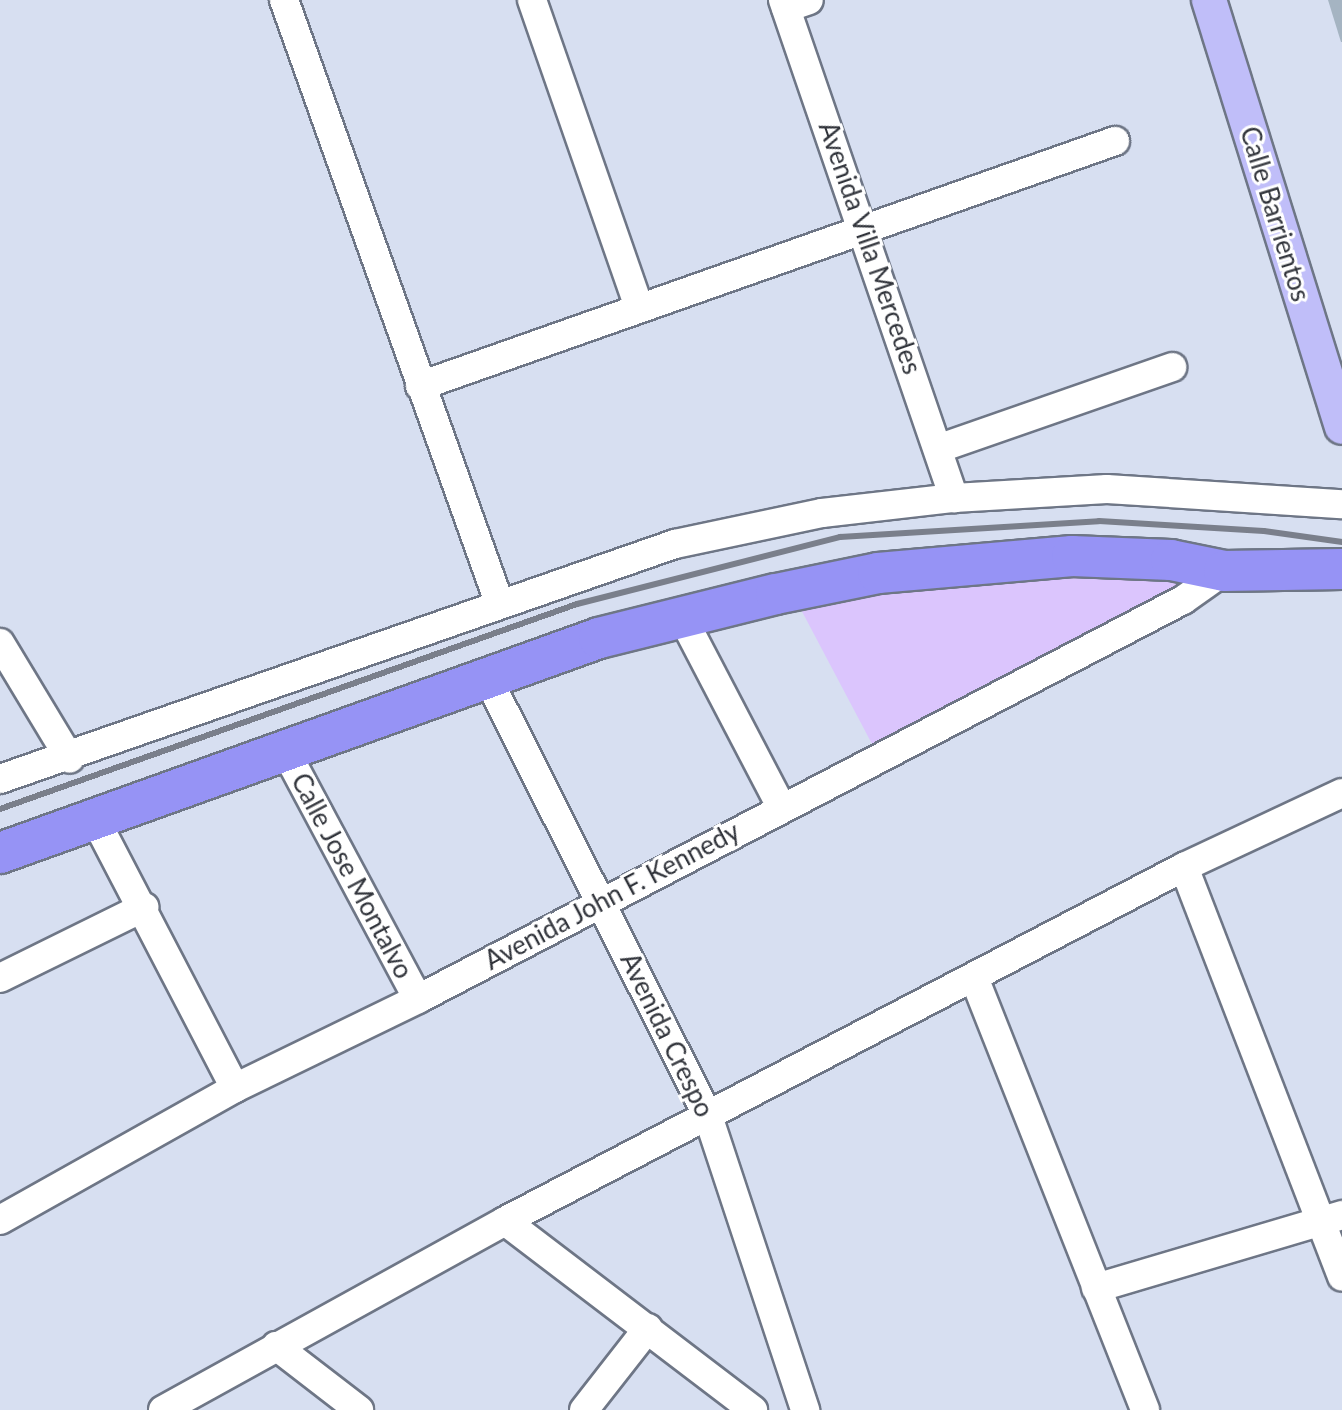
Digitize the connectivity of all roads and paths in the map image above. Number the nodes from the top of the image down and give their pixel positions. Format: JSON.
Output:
{"nodes":[{"id":1,"x":284,"y":0,"type":"edge"},
{"id":2,"x":532,"y":0,"type":"edge"},
{"id":3,"x":1209,"y":0,"type":"edge"},
{"id":4,"x":793,"y":3,"type":"edge"},
{"id":5,"x":1115,"y":141,"type":"dead end"},
{"id":6,"x":863,"y":229,"type":"junction"},
{"id":7,"x":639,"y":308,"type":"junction"},
{"id":8,"x":1172,"y":367,"type":"dead end"},
{"id":9,"x":420,"y":386,"type":"junction"},
{"id":10,"x":1342,"y":427,"type":"edge"},
{"id":11,"x":940,"y":448,"type":"junction"},
{"id":12,"x":954,"y":498,"type":"junction"},
{"id":13,"x":1342,"y":504,"type":"edge"},
{"id":14,"x":1342,"y":569,"type":"edge"},
{"id":15,"x":1224,"y":571,"type":"junction"},
{"id":16,"x":499,"y":602,"type":"junction"},
{"id":17,"x":682,"y":617,"type":"junction"},
{"id":18,"x":0,"y":643,"type":"edge"},
{"id":19,"x":487,"y":677,"type":"junction"},
{"id":20,"x":286,"y":752,"type":"junction"},
{"id":21,"x":70,"y":759,"type":"junction"},
{"id":22,"x":0,"y":779,"type":"edge"},
{"id":23,"x":1342,"y":793,"type":"edge"},
{"id":24,"x":781,"y":806,"type":"junction"},
{"id":25,"x":96,"y":821,"type":"junction"},
{"id":26,"x":0,"y":853,"type":"edge"},
{"id":27,"x":1184,"y":867,"type":"junction"},
{"id":28,"x":599,"y":902,"type":"junction"},
{"id":29,"x":144,"y":907,"type":"junction"},
{"id":30,"x":0,"y":978,"type":"edge"},
{"id":31,"x":975,"y":980,"type":"junction"},
{"id":32,"x":418,"y":999,"type":"junction"},
{"id":33,"x":235,"y":1088,"type":"junction"},
{"id":34,"x":708,"y":1116,"type":"junction"},
{"id":35,"x":1332,"y":1217,"type":"edge"},
{"id":36,"x":0,"y":1220,"type":"edge"},
{"id":37,"x":505,"y":1221,"type":"junction"},
{"id":38,"x":1342,"y":1277,"type":"edge"},
{"id":39,"x":1096,"y":1288,"type":"junction"},
{"id":40,"x":648,"y":1328,"type":"junction"},
{"id":41,"x":276,"y":1346,"type":"junction"},
{"id":42,"x":352,"y":1408,"type":"edge"},
{"id":43,"x":163,"y":1410,"type":"edge"},
{"id":44,"x":584,"y":1410,"type":"edge"},
{"id":45,"x":753,"y":1410,"type":"edge"},
{"id":46,"x":805,"y":1410,"type":"edge"},
{"id":47,"x":1145,"y":1410,"type":"edge"}],
"edges":[{"from":1,"to":9,"type":"street"},
{"from":2,"to":7,"type":"street"},
{"from":3,"to":10,"type":"main road","name":"Calle Barrientos"},
{"from":4,"to":6,"type":"street","name":"Avenida Villa Mercedes"},
{"from":5,"to":6,"type":"street"},
{"from":6,"to":7,"type":"street"},
{"from":6,"to":11,"type":"street","name":"Avenida Villa Mercedes"},
{"from":7,"to":9,"type":"street"},
{"from":8,"to":11,"type":"street"},
{"from":9,"to":16,"type":"street"},
{"from":11,"to":12,"type":"street","name":"Avenida Villa Mercedes"},
{"from":12,"to":13,"type":"street"},
{"from":12,"to":16,"type":"street"},
{"from":14,"to":15,"type":"highway"},
{"from":15,"to":17,"type":"highway"},
{"from":15,"to":24,"type":"street","name":"Avenida John F. Kennedy"},
{"from":16,"to":21,"type":"street"},
{"from":17,"to":19,"type":"highway"},
{"from":17,"to":24,"type":"street"},
{"from":18,"to":21,"type":"street"},
{"from":19,"to":20,"type":"highway"},
{"from":19,"to":28,"type":"street","name":"Avenida Crespo"},
{"from":20,"to":25,"type":"highway"},
{"from":20,"to":32,"type":"street","name":"Calle Jose Montalvo"},
{"from":21,"to":22,"type":"street"},
{"from":23,"to":27,"type":"street"},
{"from":24,"to":28,"type":"street","name":"Avenida John F. Kennedy"},
{"from":25,"to":26,"type":"highway"},
{"from":25,"to":29,"type":"street"},
{"from":27,"to":31,"type":"street"},
{"from":27,"to":35,"type":"street"},
{"from":28,"to":32,"type":"street","name":"Avenida John F. Kennedy"},
{"from":28,"to":34,"type":"street","name":"Avenida Crespo"},
{"from":29,"to":30,"type":"street"},
{"from":29,"to":33,"type":"street"},
{"from":31,"to":34,"type":"street"},
{"from":31,"to":39,"type":"street"},
{"from":32,"to":33,"type":"street","name":"Avenida John F. Kennedy"},
{"from":33,"to":36,"type":"street","name":"Avenida John F. Kennedy"},
{"from":34,"to":37,"type":"street"},
{"from":34,"to":46,"type":"street","name":"Avenida Crespo"},
{"from":35,"to":38,"type":"street"},
{"from":35,"to":39,"type":"street"},
{"from":37,"to":40,"type":"street"},
{"from":37,"to":41,"type":"street"},
{"from":39,"to":47,"type":"street"},
{"from":40,"to":44,"type":"street"},
{"from":40,"to":45,"type":"street"},
{"from":41,"to":42,"type":"street"},
{"from":41,"to":43,"type":"street"}]}
